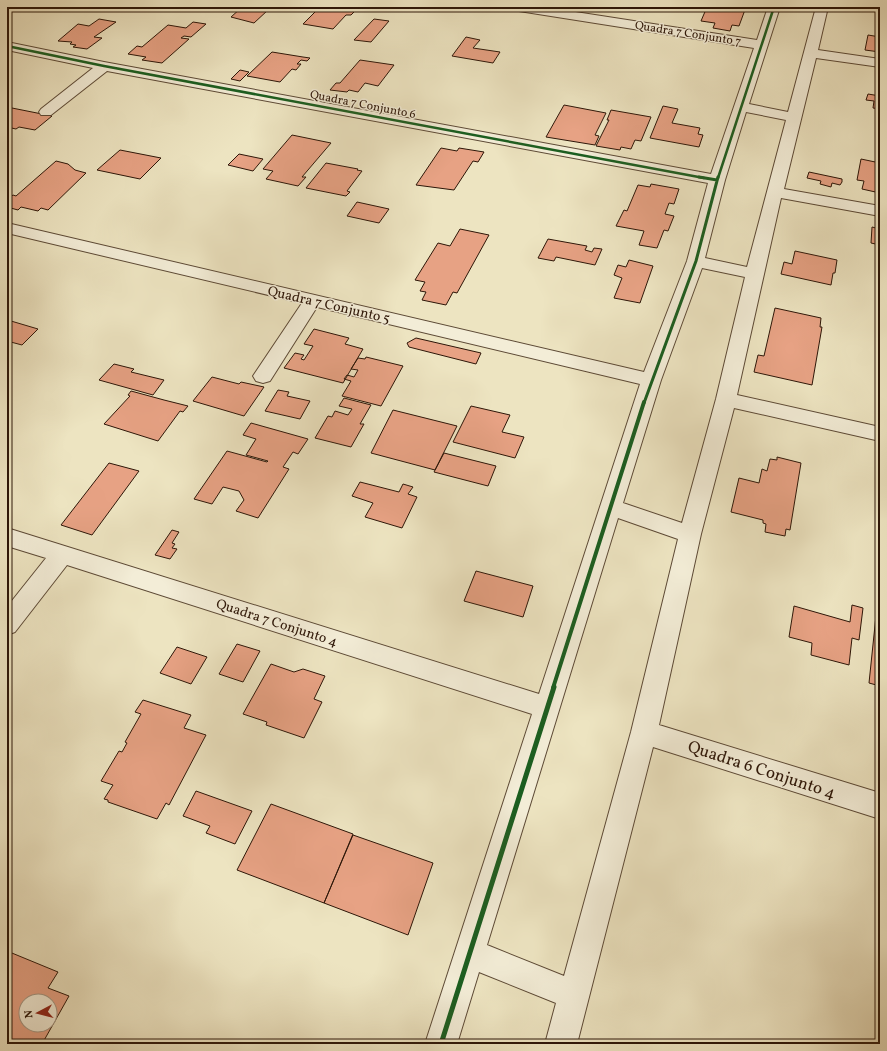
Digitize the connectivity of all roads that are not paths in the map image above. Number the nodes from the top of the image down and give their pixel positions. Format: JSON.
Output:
{"nodes":[{"id":1,"x":519,"y":7,"type":"edge"},
{"id":2,"x":774,"y":7,"type":"edge"},
{"id":3,"x":822,"y":7,"type":"edge"},
{"id":4,"x":762,"y":45,"type":"junction"},
{"id":5,"x":7,"y":46,"type":"edge"},
{"id":6,"x":810,"y":53,"type":"junction"},
{"id":7,"x":880,"y":63,"type":"edge"},
{"id":8,"x":104,"y":66,"type":"junction"},
{"id":9,"x":741,"y":107,"type":"junction"},
{"id":10,"x":46,"y":112,"type":"dead end"},
{"id":11,"x":794,"y":117,"type":"junction"},
{"id":12,"x":717,"y":180,"type":"junction"},
{"id":13,"x":775,"y":192,"type":"junction"},
{"id":14,"x":880,"y":211,"type":"edge"},
{"id":15,"x":7,"y":228,"type":"edge"},
{"id":16,"x":696,"y":261,"type":"junction"},
{"id":17,"x":754,"y":274,"type":"junction"},
{"id":18,"x":313,"y":300,"type":"junction"},
{"id":19,"x":263,"y":376,"type":"dead end"},
{"id":20,"x":651,"y":380,"type":"junction"},
{"id":21,"x":726,"y":399,"type":"junction"},
{"id":22,"x":880,"y":434,"type":"edge"},
{"id":23,"x":610,"y":507,"type":"junction"},
{"id":24,"x":690,"y":534,"type":"junction"},
{"id":25,"x":7,"y":537,"type":"edge"},
{"id":26,"x":62,"y":554,"type":"junction"},
{"id":27,"x":7,"y":625,"type":"edge"},
{"id":28,"x":548,"y":708,"type":"junction"},
{"id":29,"x":644,"y":732,"type":"junction"},
{"id":30,"x":880,"y":806,"type":"edge"},
{"id":31,"x":470,"y":953,"type":"junction"},
{"id":32,"x":574,"y":995,"type":"junction"},
{"id":33,"x":441,"y":1044,"type":"edge"},
{"id":34,"x":561,"y":1044,"type":"edge"}],
"edges":[{"from":1,"to":4,"type":"street","name":"Quadra 7 Conjunto 7"},
{"from":2,"to":4,"type":"street"},
{"from":3,"to":6,"type":"street"},
{"from":4,"to":9,"type":"street"},
{"from":5,"to":8,"type":"street","name":"Quadra 7 Conjunto 6"},
{"from":6,"to":7,"type":"street"},
{"from":6,"to":11,"type":"street"},
{"from":8,"to":10,"type":"street"},
{"from":8,"to":12,"type":"street","name":"Quadra 7 Conjunto 6"},
{"from":9,"to":11,"type":"street"},
{"from":9,"to":12,"type":"street"},
{"from":11,"to":13,"type":"street"},
{"from":12,"to":16,"type":"street"},
{"from":13,"to":14,"type":"street"},
{"from":13,"to":17,"type":"street"},
{"from":15,"to":18,"type":"street","name":"Quadra 7 Conjunto 5"},
{"from":16,"to":17,"type":"street"},
{"from":16,"to":20,"type":"street"},
{"from":17,"to":21,"type":"street"},
{"from":18,"to":19,"type":"street"},
{"from":18,"to":20,"type":"street","name":"Quadra 7 Conjunto 5"},
{"from":20,"to":23,"type":"street"},
{"from":21,"to":22,"type":"street"},
{"from":21,"to":24,"type":"street"},
{"from":23,"to":24,"type":"street"},
{"from":23,"to":28,"type":"street"},
{"from":24,"to":29,"type":"street"},
{"from":25,"to":26,"type":"street","name":"Quadra 7 Conjunto 4"},
{"from":26,"to":27,"type":"street"},
{"from":26,"to":28,"type":"street","name":"Quadra 7 Conjunto 4"},
{"from":28,"to":31,"type":"street"},
{"from":29,"to":30,"type":"street","name":"Quadra 6 Conjunto 4"},
{"from":29,"to":32,"type":"street"},
{"from":31,"to":32,"type":"street"},
{"from":31,"to":33,"type":"street"},
{"from":32,"to":34,"type":"street"}]}
